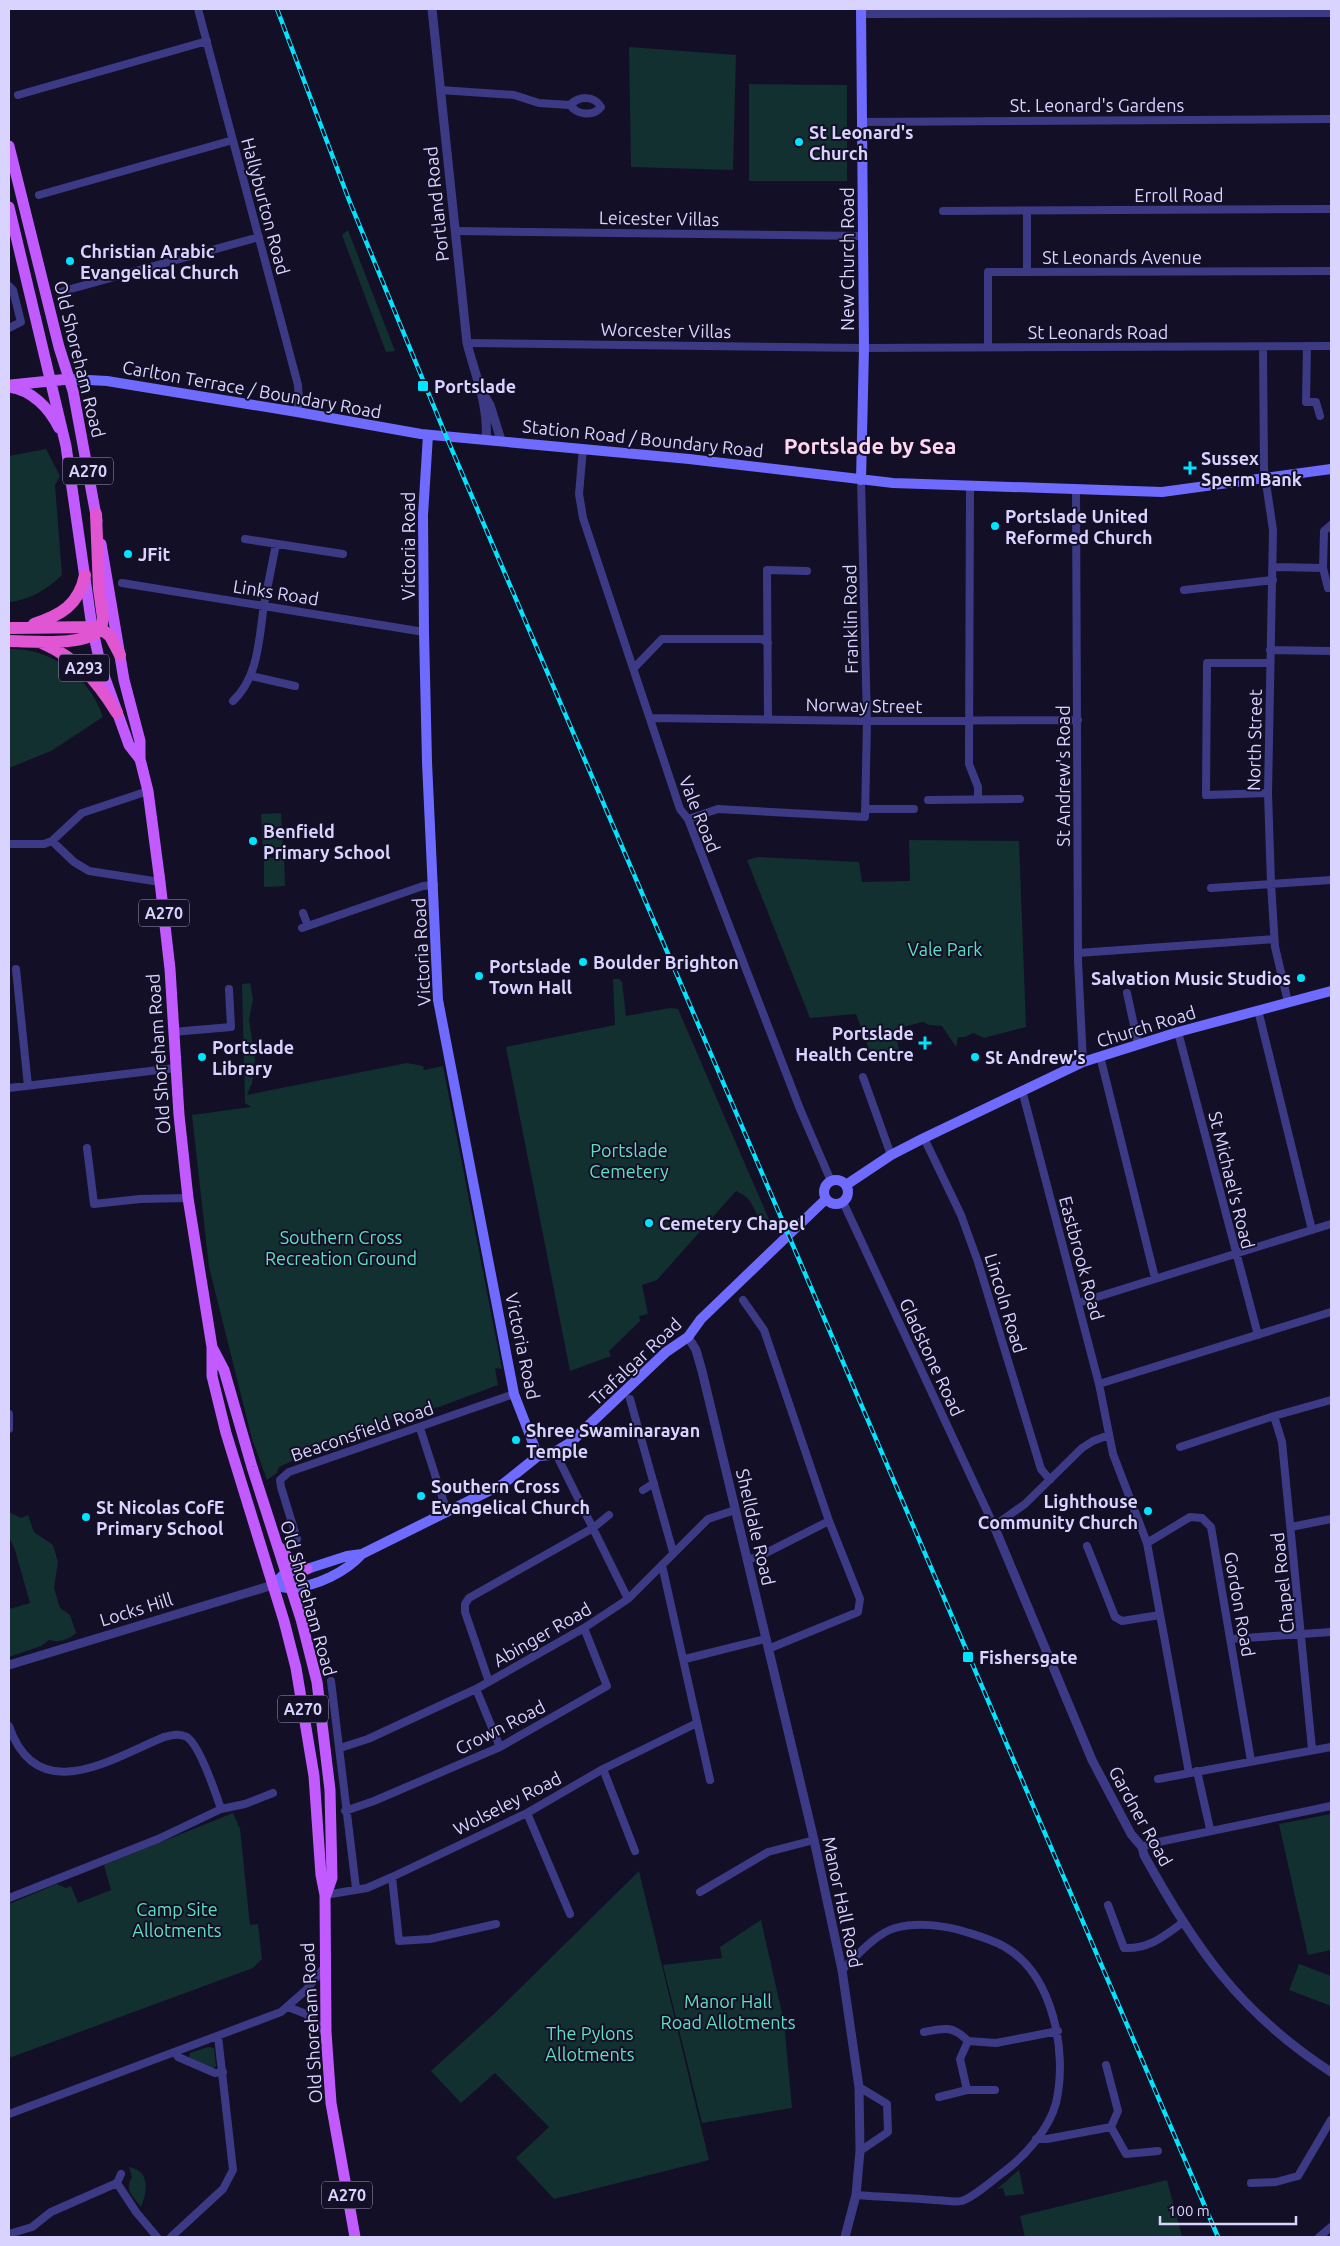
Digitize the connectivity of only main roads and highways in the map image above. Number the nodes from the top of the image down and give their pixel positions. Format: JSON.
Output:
{"nodes":[{"id":1,"x":861,"y":11,"type":"edge"},
{"id":2,"x":9,"y":146,"type":"edge"},
{"id":3,"x":9,"y":207,"type":"edge"},
{"id":4,"x":69,"y":379,"type":"junction"},
{"id":5,"x":51,"y":380,"type":"junction"},
{"id":6,"x":9,"y":386,"type":"edge"},
{"id":7,"x":428,"y":435,"type":"junction"},
{"id":8,"x":66,"y":446,"type":"junction"},
{"id":9,"x":1331,"y":469,"type":"edge"},
{"id":10,"x":862,"y":480,"type":"junction"},
{"id":11,"x":96,"y":514,"type":"junction"},
{"id":12,"x":85,"y":575,"type":"junction"},
{"id":13,"x":9,"y":628,"type":"edge"},
{"id":14,"x":23,"y":628,"type":"junction"},
{"id":15,"x":96,"y":630,"type":"junction"},
{"id":16,"x":36,"y":640,"type":"junction"},
{"id":17,"x":9,"y":641,"type":"edge"},
{"id":18,"x":120,"y":655,"type":"junction"},
{"id":19,"x":117,"y":713,"type":"junction"},
{"id":20,"x":140,"y":759,"type":"junction"},
{"id":21,"x":1331,"y":991,"type":"edge"},
{"id":22,"x":846,"y":1185,"type":"junction"},
{"id":23,"x":826,"y":1199,"type":"junction"},
{"id":24,"x":212,"y":1347,"type":"junction"},
{"id":25,"x":538,"y":1456,"type":"junction"},
{"id":26,"x":276,"y":1542,"type":"junction"},
{"id":27,"x":362,"y":1554,"type":"junction"},
{"id":28,"x":307,"y":1569,"type":"junction"},
{"id":29,"x":286,"y":1572,"type":"junction"},
{"id":30,"x":273,"y":1584,"type":"junction"},
{"id":31,"x":291,"y":1589,"type":"junction"},
{"id":32,"x":326,"y":1895,"type":"junction"},
{"id":33,"x":355,"y":2237,"type":"edge"}],
"edges":[{"from":1,"to":10,"type":"main road","name":"New Church Road"},
{"from":2,"to":4,"type":"main road","name":"Old Shoreham Road","number":"A270"},
{"from":3,"to":5,"type":"main road","name":"Old Shoreham Road","number":"A270"},
{"from":4,"to":5,"type":"main road"},
{"from":4,"to":7,"type":"main road","name":"Carlton Terrace / Boundary Road"},
{"from":4,"to":11,"type":"main road","name":"Old Shoreham Road","number":"A270"},
{"from":5,"to":6,"type":"main road"},
{"from":5,"to":8,"type":"main road","name":"Old Shoreham Road","number":"A270"},
{"from":6,"to":8,"type":"main road"},
{"from":7,"to":10,"type":"main road","name":"Station Road / Boundary Road"},
{"from":7,"to":25,"type":"main road","name":"Victoria Road"},
{"from":8,"to":12,"type":"main road","name":"Old Shoreham Road","number":"A270"},
{"from":9,"to":10,"type":"main road","name":"Station Road / Boundary Road"},
{"from":11,"to":15,"type":"highway","number":"A293"},
{"from":11,"to":18,"type":"main road","name":"Old Shoreham Road","number":"A270"},
{"from":12,"to":14,"type":"highway"},
{"from":12,"to":15,"type":"main road","name":"Old Shoreham Road","number":"A270"},
{"from":13,"to":14,"type":"highway"},
{"from":14,"to":15,"type":"highway"},
{"from":15,"to":16,"type":"highway","number":"A293"},
{"from":15,"to":18,"type":"highway","number":"A293"},
{"from":15,"to":19,"type":"main road","name":"Old Shoreham Road","number":"A270"},
{"from":16,"to":17,"type":"highway","number":"A293"},
{"from":16,"to":19,"type":"highway","number":"A293"},
{"from":18,"to":20,"type":"main road","name":"Old Shoreham Road","number":"A270"},
{"from":19,"to":20,"type":"main road","name":"Old Shoreham Road","number":"A270"},
{"from":20,"to":24,"type":"main road","name":"Old Shoreham Road","number":"A270"},
{"from":21,"to":22,"type":"main road","name":"Church Road"},
{"from":22,"to":23,"type":"main road"},
{"from":22,"to":23,"type":"main road"},
{"from":23,"to":25,"type":"main road","name":"Trafalgar Road"},
{"from":24,"to":26,"type":"main road","name":"Old Shoreham Road","number":"A270"},
{"from":24,"to":30,"type":"main road","name":"Old Shoreham Road","number":"A270"},
{"from":25,"to":27,"type":"main road","name":"Trafalgar Road"},
{"from":26,"to":28,"type":"main road"},
{"from":26,"to":29,"type":"main road","name":"Old Shoreham Road","number":"A270"},
{"from":27,"to":28,"type":"main road","name":"Trafalgar Road"},
{"from":27,"to":31,"type":"main road","name":"Trafalgar Road"},
{"from":28,"to":29,"type":"main road","name":"Trafalgar Road"},
{"from":29,"to":30,"type":"main road"},
{"from":29,"to":31,"type":"main road","name":"Old Shoreham Road","number":"A270"},
{"from":30,"to":31,"type":"main road"},
{"from":30,"to":32,"type":"main road","name":"Old Shoreham Road","number":"A270"},
{"from":31,"to":32,"type":"main road","name":"Old Shoreham Road","number":"A270"},
{"from":32,"to":33,"type":"main road","name":"Old Shoreham Road","number":"A270"}]}
